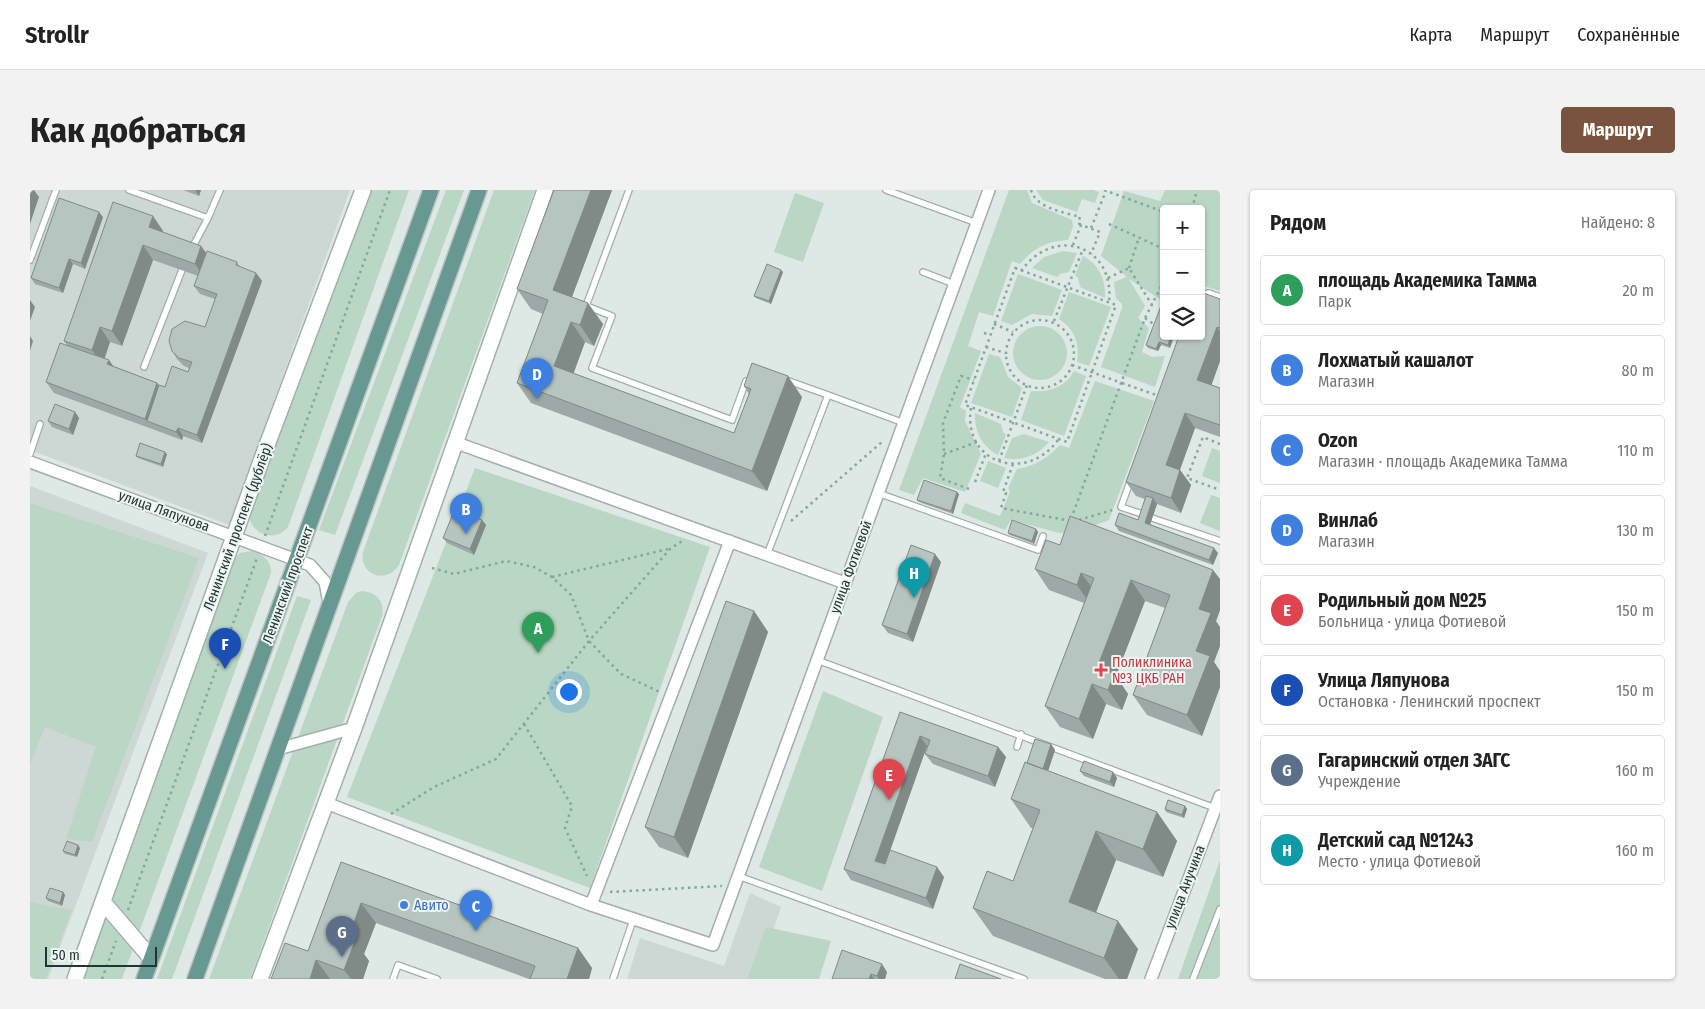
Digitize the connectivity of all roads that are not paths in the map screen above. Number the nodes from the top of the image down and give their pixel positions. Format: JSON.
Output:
{"nodes":[{"id":1,"x":56,"y":190,"type":"edge"},
{"id":2,"x":129,"y":190,"type":"edge"},
{"id":3,"x":220,"y":190,"type":"edge"},
{"id":4,"x":363,"y":190,"type":"edge"},
{"id":5,"x":431,"y":190,"type":"edge"},
{"id":6,"x":479,"y":190,"type":"edge"},
{"id":7,"x":545,"y":190,"type":"edge"},
{"id":8,"x":630,"y":190,"type":"edge"},
{"id":9,"x":886,"y":190,"type":"edge"},
{"id":10,"x":989,"y":190,"type":"edge"},
{"id":11,"x":208,"y":218,"type":"junction"},
{"id":12,"x":977,"y":223,"type":"junction"},
{"id":13,"x":189,"y":253,"type":"edge"},
{"id":14,"x":30,"y":260,"type":"edge"},
{"id":15,"x":182,"y":270,"type":"edge"},
{"id":16,"x":923,"y":272,"type":"dead end"},
{"id":17,"x":954,"y":284,"type":"junction"},
{"id":18,"x":1204,"y":295,"type":"edge"},
{"id":19,"x":1220,"y":297,"type":"edge"},
{"id":20,"x":578,"y":303,"type":"edge"},
{"id":21,"x":586,"y":306,"type":"junction"},
{"id":22,"x":144,"y":367,"type":"dead end"},
{"id":23,"x":748,"y":376,"type":"edge"},
{"id":24,"x":777,"y":376,"type":"edge"},
{"id":25,"x":828,"y":395,"type":"junction"},
{"id":26,"x":904,"y":422,"type":"junction"},
{"id":27,"x":40,"y":424,"type":"dead end"},
{"id":28,"x":454,"y":442,"type":"junction"},
{"id":29,"x":30,"y":454,"type":"edge"},
{"id":30,"x":30,"y":462,"type":"edge"},
{"id":31,"x":1134,"y":471,"type":"edge"},
{"id":32,"x":878,"y":493,"type":"junction"},
{"id":33,"x":1145,"y":516,"type":"edge"},
{"id":34,"x":1152,"y":518,"type":"dead end"},
{"id":35,"x":1043,"y":536,"type":"dead end"},
{"id":36,"x":234,"y":537,"type":"junction"},
{"id":37,"x":1220,"y":541,"type":"edge"},
{"id":38,"x":730,"y":542,"type":"junction"},
{"id":39,"x":767,"y":555,"type":"junction"},
{"id":40,"x":297,"y":560,"type":"junction"},
{"id":41,"x":845,"y":584,"type":"junction"},
{"id":42,"x":328,"y":606,"type":"junction"},
{"id":43,"x":817,"y":660,"type":"junction"},
{"id":44,"x":354,"y":728,"type":"junction"},
{"id":45,"x":1021,"y":734,"type":"junction"},
{"id":46,"x":1017,"y":747,"type":"dead end"},
{"id":47,"x":278,"y":749,"type":"junction"},
{"id":48,"x":1220,"y":796,"type":"edge"},
{"id":49,"x":326,"y":803,"type":"junction"},
{"id":50,"x":1215,"y":808,"type":"junction"},
{"id":51,"x":738,"y":876,"type":"junction"},
{"id":52,"x":102,"y":902,"type":"junction"},
{"id":53,"x":591,"y":905,"type":"junction"},
{"id":54,"x":1220,"y":909,"type":"edge"},
{"id":55,"x":633,"y":920,"type":"junction"},
{"id":56,"x":151,"y":958,"type":"junction"},
{"id":57,"x":74,"y":979,"type":"edge"},
{"id":58,"x":144,"y":979,"type":"edge"},
{"id":59,"x":194,"y":979,"type":"edge"},
{"id":60,"x":260,"y":979,"type":"edge"},
{"id":61,"x":393,"y":979,"type":"edge"},
{"id":62,"x":437,"y":979,"type":"edge"},
{"id":63,"x":613,"y":979,"type":"edge"},
{"id":64,"x":1024,"y":979,"type":"edge"},
{"id":65,"x":1151,"y":979,"type":"edge"},
{"id":66,"x":1193,"y":979,"type":"edge"}],
"edges":[{"from":1,"to":14,"type":"lane"},
{"from":2,"to":11,"type":"lane"},
{"from":3,"to":11,"type":"lane"},
{"from":4,"to":36,"type":"street","name":"Ленинский проспект (дублёр)"},
{"from":5,"to":40,"type":"main road","name":"Ленинский проспект"},
{"from":6,"to":42,"type":"main road"},
{"from":7,"to":28,"type":"street"},
{"from":8,"to":21,"type":"lane"},
{"from":9,"to":12,"type":"lane"},
{"from":10,"to":12,"type":"street","name":"улица Фотиевой"},
{"from":11,"to":13,"type":"lane"},
{"from":12,"to":17,"type":"street","name":"улица Фотиевой"},
{"from":15,"to":22,"type":"lane"},
{"from":16,"to":17,"type":"lane"},
{"from":17,"to":26,"type":"street","name":"улица Фотиевой"},
{"from":18,"to":19,"type":"lane"},
{"from":20,"to":21,"type":"lane"},
{"from":21,"to":23,"type":"lane"},
{"from":24,"to":25,"type":"lane"},
{"from":25,"to":26,"type":"lane"},
{"from":25,"to":39,"type":"lane"},
{"from":26,"to":32,"type":"street","name":"улица Фотиевой"},
{"from":27,"to":29,"type":"lane"},
{"from":28,"to":38,"type":"street"},
{"from":28,"to":44,"type":"street"},
{"from":30,"to":36,"type":"street","name":"улица Ляпунова"},
{"from":31,"to":33,"type":"lane"},
{"from":32,"to":35,"type":"lane"},
{"from":32,"to":41,"type":"street","name":"улица Фотиевой"},
{"from":34,"to":37,"type":"lane"},
{"from":36,"to":40,"type":"street","name":"улица Ляпунова"},
{"from":36,"to":52,"type":"street","name":"Ленинский проспект (дублёр)"},
{"from":38,"to":39,"type":"street"},
{"from":38,"to":53,"type":"street"},
{"from":39,"to":41,"type":"street"},
{"from":40,"to":42,"type":"street","name":"улица Ляпунова"},
{"from":40,"to":56,"type":"main road","name":"Ленинский проспект"},
{"from":41,"to":43,"type":"street","name":"улица Фотиевой"},
{"from":42,"to":47,"type":"main road"},
{"from":43,"to":45,"type":"lane"},
{"from":43,"to":51,"type":"street","name":"улица Фотиевой"},
{"from":44,"to":47,"type":"street"},
{"from":44,"to":49,"type":"street"},
{"from":45,"to":46,"type":"lane"},
{"from":45,"to":50,"type":"lane"},
{"from":47,"to":59,"type":"main road"},
{"from":48,"to":50,"type":"street","name":"улица Анучина"},
{"from":49,"to":53,"type":"street"},
{"from":49,"to":60,"type":"street"},
{"from":50,"to":65,"type":"street","name":"улица Анучина"},
{"from":51,"to":55,"type":"street","name":"улица Фотиевой"},
{"from":51,"to":64,"type":"lane"},
{"from":52,"to":56,"type":"street"},
{"from":52,"to":57,"type":"street","name":"Ленинский проспект (дублёр)"},
{"from":53,"to":55,"type":"street"},
{"from":54,"to":66,"type":"lane"},
{"from":55,"to":63,"type":"lane"},
{"from":56,"to":58,"type":"main road","name":"Ленинский проспект"},
{"from":61,"to":62,"type":"lane"}]}
